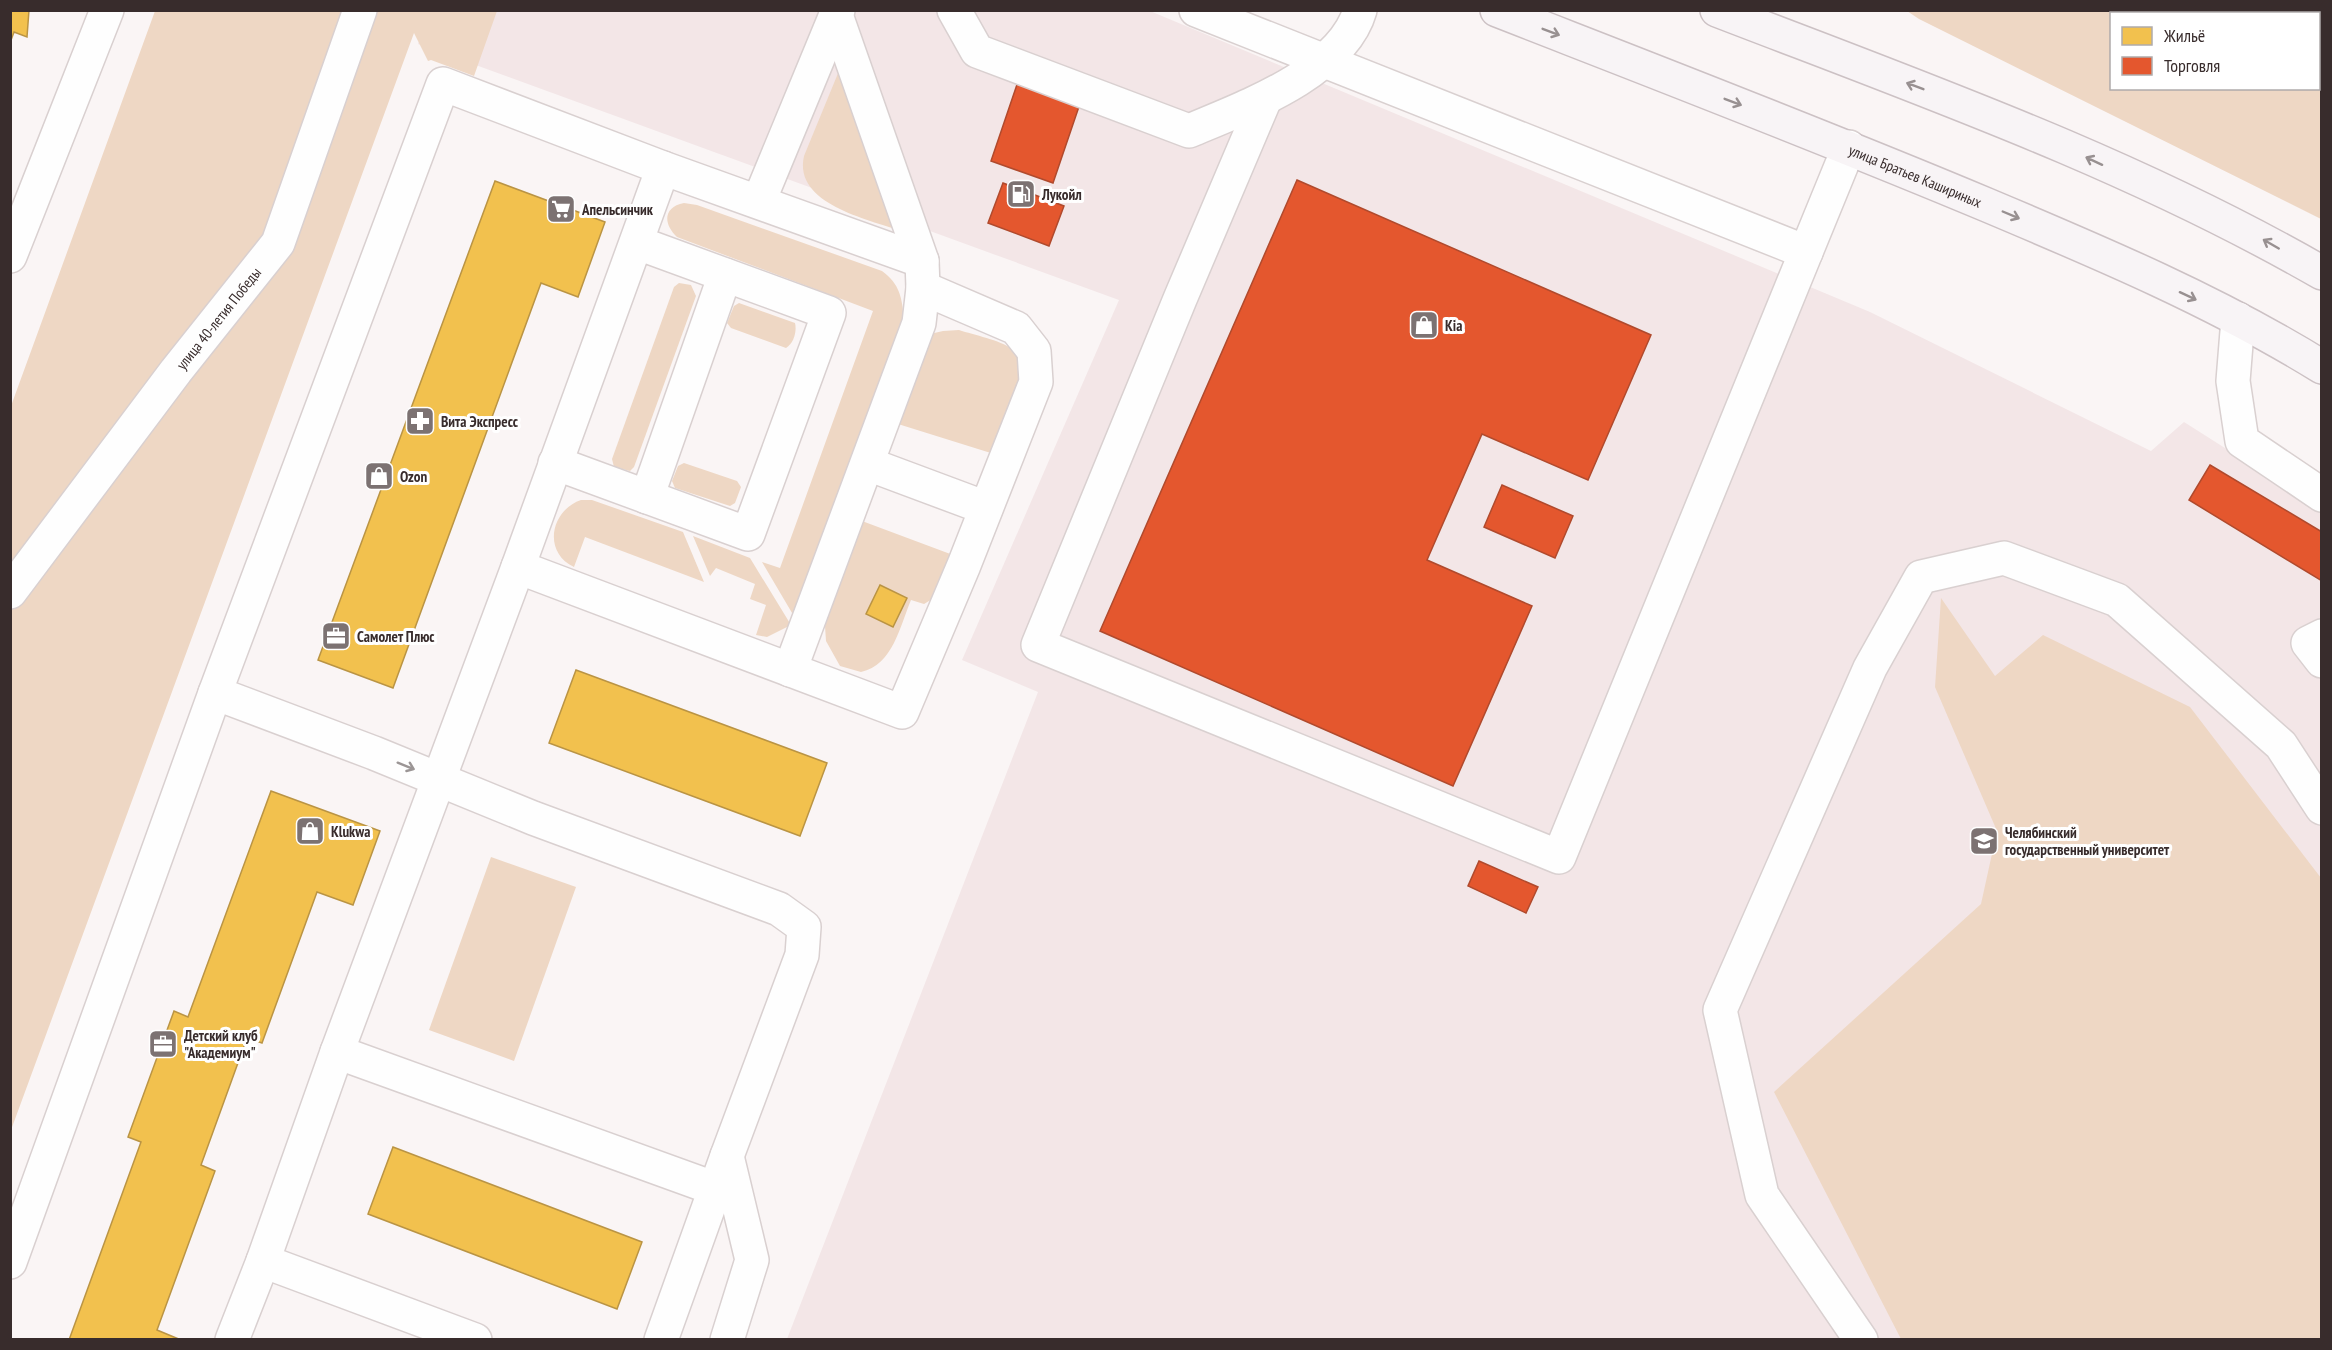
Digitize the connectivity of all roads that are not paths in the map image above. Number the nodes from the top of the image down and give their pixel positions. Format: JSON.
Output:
{"nodes":[{"id":1,"x":107,"y":10,"type":"edge"},
{"id":2,"x":360,"y":10,"type":"edge"},
{"id":3,"x":954,"y":10,"type":"edge"},
{"id":4,"x":1196,"y":10,"type":"edge"},
{"id":5,"x":1360,"y":10,"type":"edge"},
{"id":6,"x":1497,"y":10,"type":"edge"},
{"id":7,"x":1717,"y":10,"type":"edge"},
{"id":8,"x":837,"y":13,"type":"edge"},
{"id":9,"x":1325,"y":61,"type":"junction"},
{"id":10,"x":1265,"y":99,"type":"junction"},
{"id":11,"x":1850,"y":147,"type":"junction"},
{"id":12,"x":663,"y":168,"type":"junction"},
{"id":13,"x":759,"y":201,"type":"junction"},
{"id":14,"x":638,"y":243,"type":"junction"},
{"id":15,"x":1806,"y":252,"type":"junction"},
{"id":16,"x":10,"y":256,"type":"edge"},
{"id":17,"x":2322,"y":273,"type":"edge"},
{"id":18,"x":923,"y":274,"type":"junction"},
{"id":19,"x":725,"y":275,"type":"junction"},
{"id":20,"x":2238,"y":319,"type":"junction"},
{"id":21,"x":2322,"y":367,"type":"edge"},
{"id":22,"x":555,"y":463,"type":"junction"},
{"id":23,"x":868,"y":464,"type":"junction"},
{"id":24,"x":2322,"y":495,"type":"edge"},
{"id":25,"x":647,"y":497,"type":"junction"},
{"id":26,"x":986,"y":508,"type":"junction"},
{"id":27,"x":518,"y":567,"type":"junction"},
{"id":28,"x":10,"y":592,"type":"edge"},
{"id":29,"x":2322,"y":636,"type":"edge"},
{"id":30,"x":2322,"y":661,"type":"edge"},
{"id":31,"x":789,"y":670,"type":"junction"},
{"id":32,"x":215,"y":693,"type":"junction"},
{"id":33,"x":438,"y":779,"type":"junction"},
{"id":34,"x":2322,"y":808,"type":"edge"},
{"id":35,"x":337,"y":1052,"type":"junction"},
{"id":36,"x":727,"y":1156,"type":"junction"},
{"id":37,"x":716,"y":1189,"type":"junction"},
{"id":38,"x":10,"y":1262,"type":"edge"},
{"id":39,"x":263,"y":1262,"type":"junction"},
{"id":40,"x":232,"y":1340,"type":"edge"},
{"id":41,"x":475,"y":1340,"type":"edge"},
{"id":42,"x":661,"y":1340,"type":"edge"},
{"id":43,"x":727,"y":1340,"type":"edge"},
{"id":44,"x":1861,"y":1340,"type":"edge"}],
"edges":[{"from":1,"to":16,"type":"street"},
{"from":2,"to":28,"type":"street","name":"улица 40-летия Победы"},
{"from":3,"to":10,"type":"street"},
{"from":4,"to":9,"type":"street"},
{"from":5,"to":9,"type":"street"},
{"from":6,"to":11,"type":"main road","name":"улица Братьев Кашириных","one_way":true},
{"from":17,"to":7,"type":"main road","one_way":true},
{"from":8,"to":13,"type":"street"},
{"from":8,"to":18,"type":"street"},
{"from":9,"to":10,"type":"street"},
{"from":9,"to":15,"type":"street"},
{"from":10,"to":15,"type":"street"},
{"from":11,"to":15,"type":"street"},
{"from":11,"to":20,"type":"main road","name":"улица Братьев Кашириных","one_way":true},
{"from":12,"to":13,"type":"street"},
{"from":12,"to":14,"type":"street"},
{"from":12,"to":32,"type":"street"},
{"from":13,"to":18,"type":"street"},
{"from":14,"to":19,"type":"street"},
{"from":14,"to":22,"type":"street"},
{"from":18,"to":23,"type":"street"},
{"from":18,"to":26,"type":"street"},
{"from":19,"to":25,"type":"street"},
{"from":19,"to":25,"type":"street"},
{"from":20,"to":21,"type":"main road","name":"улица Братьев Кашириных"},
{"from":20,"to":24,"type":"street"},
{"from":22,"to":25,"type":"street"},
{"from":22,"to":27,"type":"street"},
{"from":23,"to":26,"type":"street"},
{"from":23,"to":31,"type":"street"},
{"from":26,"to":31,"type":"street"},
{"from":27,"to":31,"type":"street"},
{"from":27,"to":33,"type":"street"},
{"from":29,"to":30,"type":"street"},
{"from":32,"to":33,"type":"street","one_way":true},
{"from":32,"to":38,"type":"street"},
{"from":33,"to":35,"type":"street"},
{"from":33,"to":36,"type":"street"},
{"from":34,"to":44,"type":"street"},
{"from":35,"to":37,"type":"street"},
{"from":35,"to":39,"type":"street"},
{"from":36,"to":37,"type":"street"},
{"from":36,"to":43,"type":"street"},
{"from":37,"to":42,"type":"street"},
{"from":39,"to":40,"type":"street"},
{"from":39,"to":41,"type":"street"}]}
